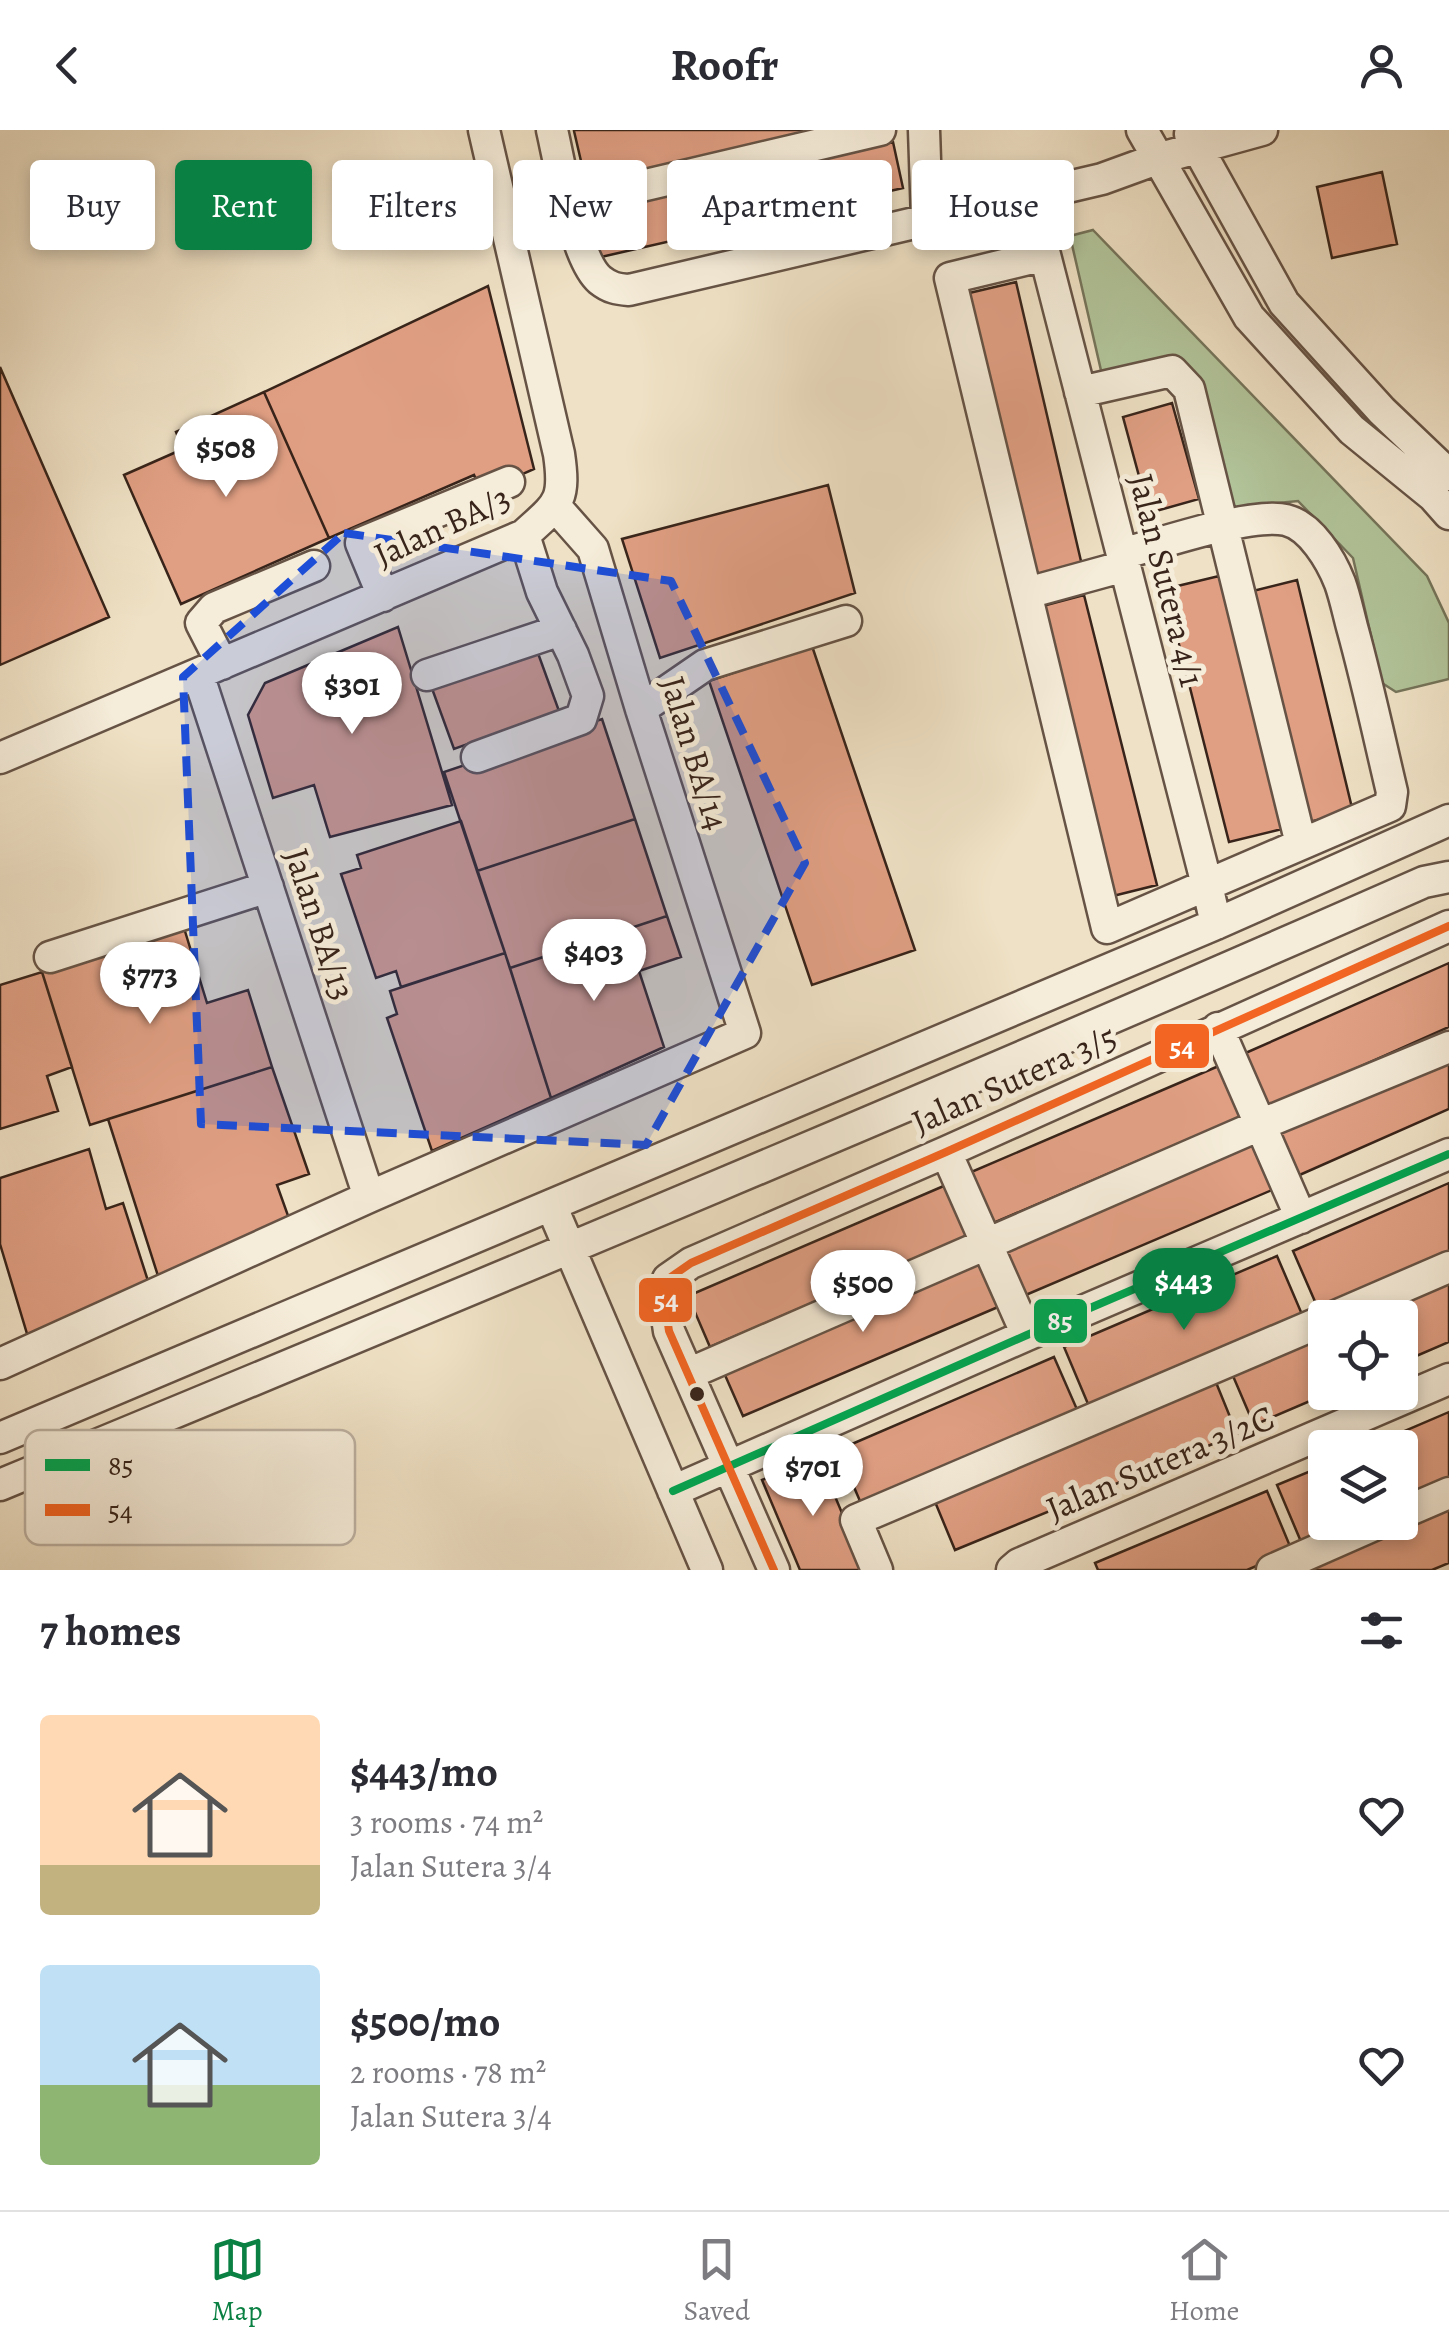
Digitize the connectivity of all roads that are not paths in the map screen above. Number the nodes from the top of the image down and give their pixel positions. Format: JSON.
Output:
{"nodes":[{"id":1,"x":484,"y":130,"type":"edge"},
{"id":2,"x":552,"y":130,"type":"edge"},
{"id":3,"x":880,"y":130,"type":"edge"},
{"id":4,"x":924,"y":130,"type":"edge"},
{"id":5,"x":1142,"y":130,"type":"edge"},
{"id":6,"x":1262,"y":130,"type":"edge"},
{"id":7,"x":1193,"y":139,"type":"edge"},
{"id":8,"x":1157,"y":159,"type":"junction"},
{"id":9,"x":559,"y":160,"type":"edge"},
{"id":10,"x":925,"y":160,"type":"edge"},
{"id":11,"x":647,"y":184,"type":"edge"},
{"id":12,"x":1074,"y":186,"type":"edge"},
{"id":13,"x":912,"y":224,"type":"edge"},
{"id":14,"x":583,"y":250,"type":"edge"},
{"id":15,"x":1080,"y":392,"type":"junction"},
{"id":16,"x":1449,"y":475,"type":"edge"},
{"id":17,"x":509,"y":482,"type":"dead end"},
{"id":18,"x":555,"y":506,"type":"junction"},
{"id":19,"x":1449,"y":514,"type":"edge"},
{"id":20,"x":1222,"y":526,"type":"junction"},
{"id":21,"x":524,"y":535,"type":"junction"},
{"id":22,"x":1123,"y":560,"type":"junction"},
{"id":23,"x":314,"y":566,"type":"dead end"},
{"id":24,"x":1027,"y":593,"type":"junction"},
{"id":25,"x":383,"y":596,"type":"junction"},
{"id":26,"x":846,"y":621,"type":"dead end"},
{"id":27,"x":560,"y":630,"type":"junction"},
{"id":28,"x":210,"y":669,"type":"junction"},
{"id":29,"x":427,"y":674,"type":"dead end"},
{"id":30,"x":642,"y":709,"type":"junction"},
{"id":31,"x":477,"y":757,"type":"dead end"},
{"id":32,"x":0,"y":758,"type":"edge"},
{"id":33,"x":1448,"y":820,"type":"edge"},
{"id":34,"x":1301,"y":844,"type":"junction"},
{"id":35,"x":1449,"y":877,"type":"edge"},
{"id":36,"x":1206,"y":885,"type":"junction"},
{"id":37,"x":268,"y":887,"type":"junction"},
{"id":38,"x":1216,"y":924,"type":"junction"},
{"id":39,"x":1449,"y":926,"type":"edge"},
{"id":40,"x":50,"y":956,"type":"dead end"},
{"id":41,"x":1218,"y":1028,"type":"junction"},
{"id":42,"x":1449,"y":1047,"type":"edge"},
{"id":43,"x":1260,"y":1125,"type":"junction"},
{"id":44,"x":946,"y":1152,"type":"junction"},
{"id":45,"x":1449,"y":1154,"type":"edge"},
{"id":46,"x":368,"y":1197,"type":"junction"},
{"id":47,"x":551,"y":1205,"type":"junction"},
{"id":48,"x":1301,"y":1218,"type":"junction"},
{"id":49,"x":987,"y":1244,"type":"junction"},
{"id":50,"x":570,"y":1248,"type":"junction"},
{"id":51,"x":1449,"y":1267,"type":"edge"},
{"id":52,"x":1372,"y":1300,"type":"edge"},
{"id":53,"x":1308,"y":1328,"type":"edge"},
{"id":54,"x":1027,"y":1335,"type":"junction"},
{"id":55,"x":0,"y":1364,"type":"edge"},
{"id":56,"x":688,"y":1374,"type":"junction"},
{"id":57,"x":1449,"y":1379,"type":"edge"},
{"id":58,"x":132,"y":1430,"type":"edge"},
{"id":59,"x":0,"y":1438,"type":"edge"},
{"id":60,"x":728,"y":1466,"type":"junction"},
{"id":61,"x":25,"y":1475,"type":"edge"},
{"id":62,"x":0,"y":1485,"type":"edge"},
{"id":63,"x":674,"y":1491,"type":"junction"},
{"id":64,"x":1449,"y":1493,"type":"edge"},
{"id":65,"x":1418,"y":1506,"type":"edge"},
{"id":66,"x":1340,"y":1540,"type":"edge"},
{"id":67,"x":707,"y":1570,"type":"edge"},
{"id":68,"x":774,"y":1570,"type":"edge"},
{"id":69,"x":878,"y":1570,"type":"edge"},
{"id":70,"x":1012,"y":1570,"type":"edge"},
{"id":71,"x":1272,"y":1570,"type":"edge"}],
"edges":[{"from":1,"to":18,"type":"street","name":"Jalan BA/3"},
{"from":2,"to":9,"type":"street"},
{"from":3,"to":11,"type":"street"},
{"from":4,"to":10,"type":"street"},
{"from":5,"to":8,"type":"street"},
{"from":6,"to":7,"type":"street"},
{"from":7,"to":8,"type":"street"},
{"from":7,"to":16,"type":"street"},
{"from":8,"to":12,"type":"street"},
{"from":8,"to":19,"type":"street"},
{"from":13,"to":14,"type":"street"},
{"from":15,"to":20,"type":"street"},
{"from":15,"to":22,"type":"street","name":"Jalan Sutera 4/1"},
{"from":15,"to":24,"type":"street","name":"Jalan Sutera 4/1"},
{"from":17,"to":25,"type":"street"},
{"from":18,"to":21,"type":"street","name":"Jalan BA/3"},
{"from":18,"to":30,"type":"street","name":"Jalan BA/14"},
{"from":20,"to":22,"type":"street"},
{"from":20,"to":34,"type":"street"},
{"from":20,"to":34,"type":"street"},
{"from":21,"to":25,"type":"street","name":"Jalan BA/3"},
{"from":21,"to":27,"type":"street"},
{"from":22,"to":24,"type":"street"},
{"from":22,"to":36,"type":"street","name":"Jalan Sutera 4/1"},
{"from":23,"to":28,"type":"street","name":"Jalan BA/13"},
{"from":24,"to":36,"type":"street"},
{"from":25,"to":28,"type":"street","name":"Jalan BA/3"},
{"from":26,"to":30,"type":"street"},
{"from":27,"to":29,"type":"street"},
{"from":27,"to":31,"type":"street"},
{"from":28,"to":32,"type":"street","name":"Jalan BA/3"},
{"from":28,"to":37,"type":"street","name":"Jalan BA/13"},
{"from":30,"to":46,"type":"street","name":"Jalan BA/14"},
{"from":33,"to":38,"type":"street"},
{"from":34,"to":36,"type":"street"},
{"from":35,"to":50,"type":"street"},
{"from":36,"to":38,"type":"street","name":"Jalan Sutera 4/1"},
{"from":37,"to":40,"type":"street"},
{"from":37,"to":46,"type":"street","name":"Jalan BA/13"},
{"from":38,"to":47,"type":"street"},
{"from":39,"to":41,"type":"street","name":"Jalan Sutera 3/5"},
{"from":41,"to":43,"type":"street"},
{"from":41,"to":44,"type":"street","name":"Jalan Sutera 3/5"},
{"from":42,"to":43,"type":"street"},
{"from":43,"to":48,"type":"street"},
{"from":43,"to":49,"type":"street"},
{"from":44,"to":49,"type":"street"},
{"from":44,"to":56,"type":"street","name":"Jalan Sutera 3/5"},
{"from":45,"to":48,"type":"street"},
{"from":46,"to":55,"type":"street"},
{"from":47,"to":50,"type":"street"},
{"from":47,"to":59,"type":"street"},
{"from":48,"to":54,"type":"street"},
{"from":49,"to":54,"type":"street"},
{"from":49,"to":56,"type":"street"},
{"from":50,"to":58,"type":"street"},
{"from":50,"to":63,"type":"street"},
{"from":51,"to":52,"type":"street"},
{"from":53,"to":69,"type":"street"},
{"from":54,"to":60,"type":"street"},
{"from":56,"to":60,"type":"street"},
{"from":57,"to":70,"type":"street","name":"Jalan Sutera 3/2C"},
{"from":60,"to":63,"type":"street"},
{"from":60,"to":68,"type":"street"},
{"from":61,"to":62,"type":"street"},
{"from":63,"to":67,"type":"street"},
{"from":64,"to":65,"type":"street"},
{"from":66,"to":71,"type":"street"}]}
